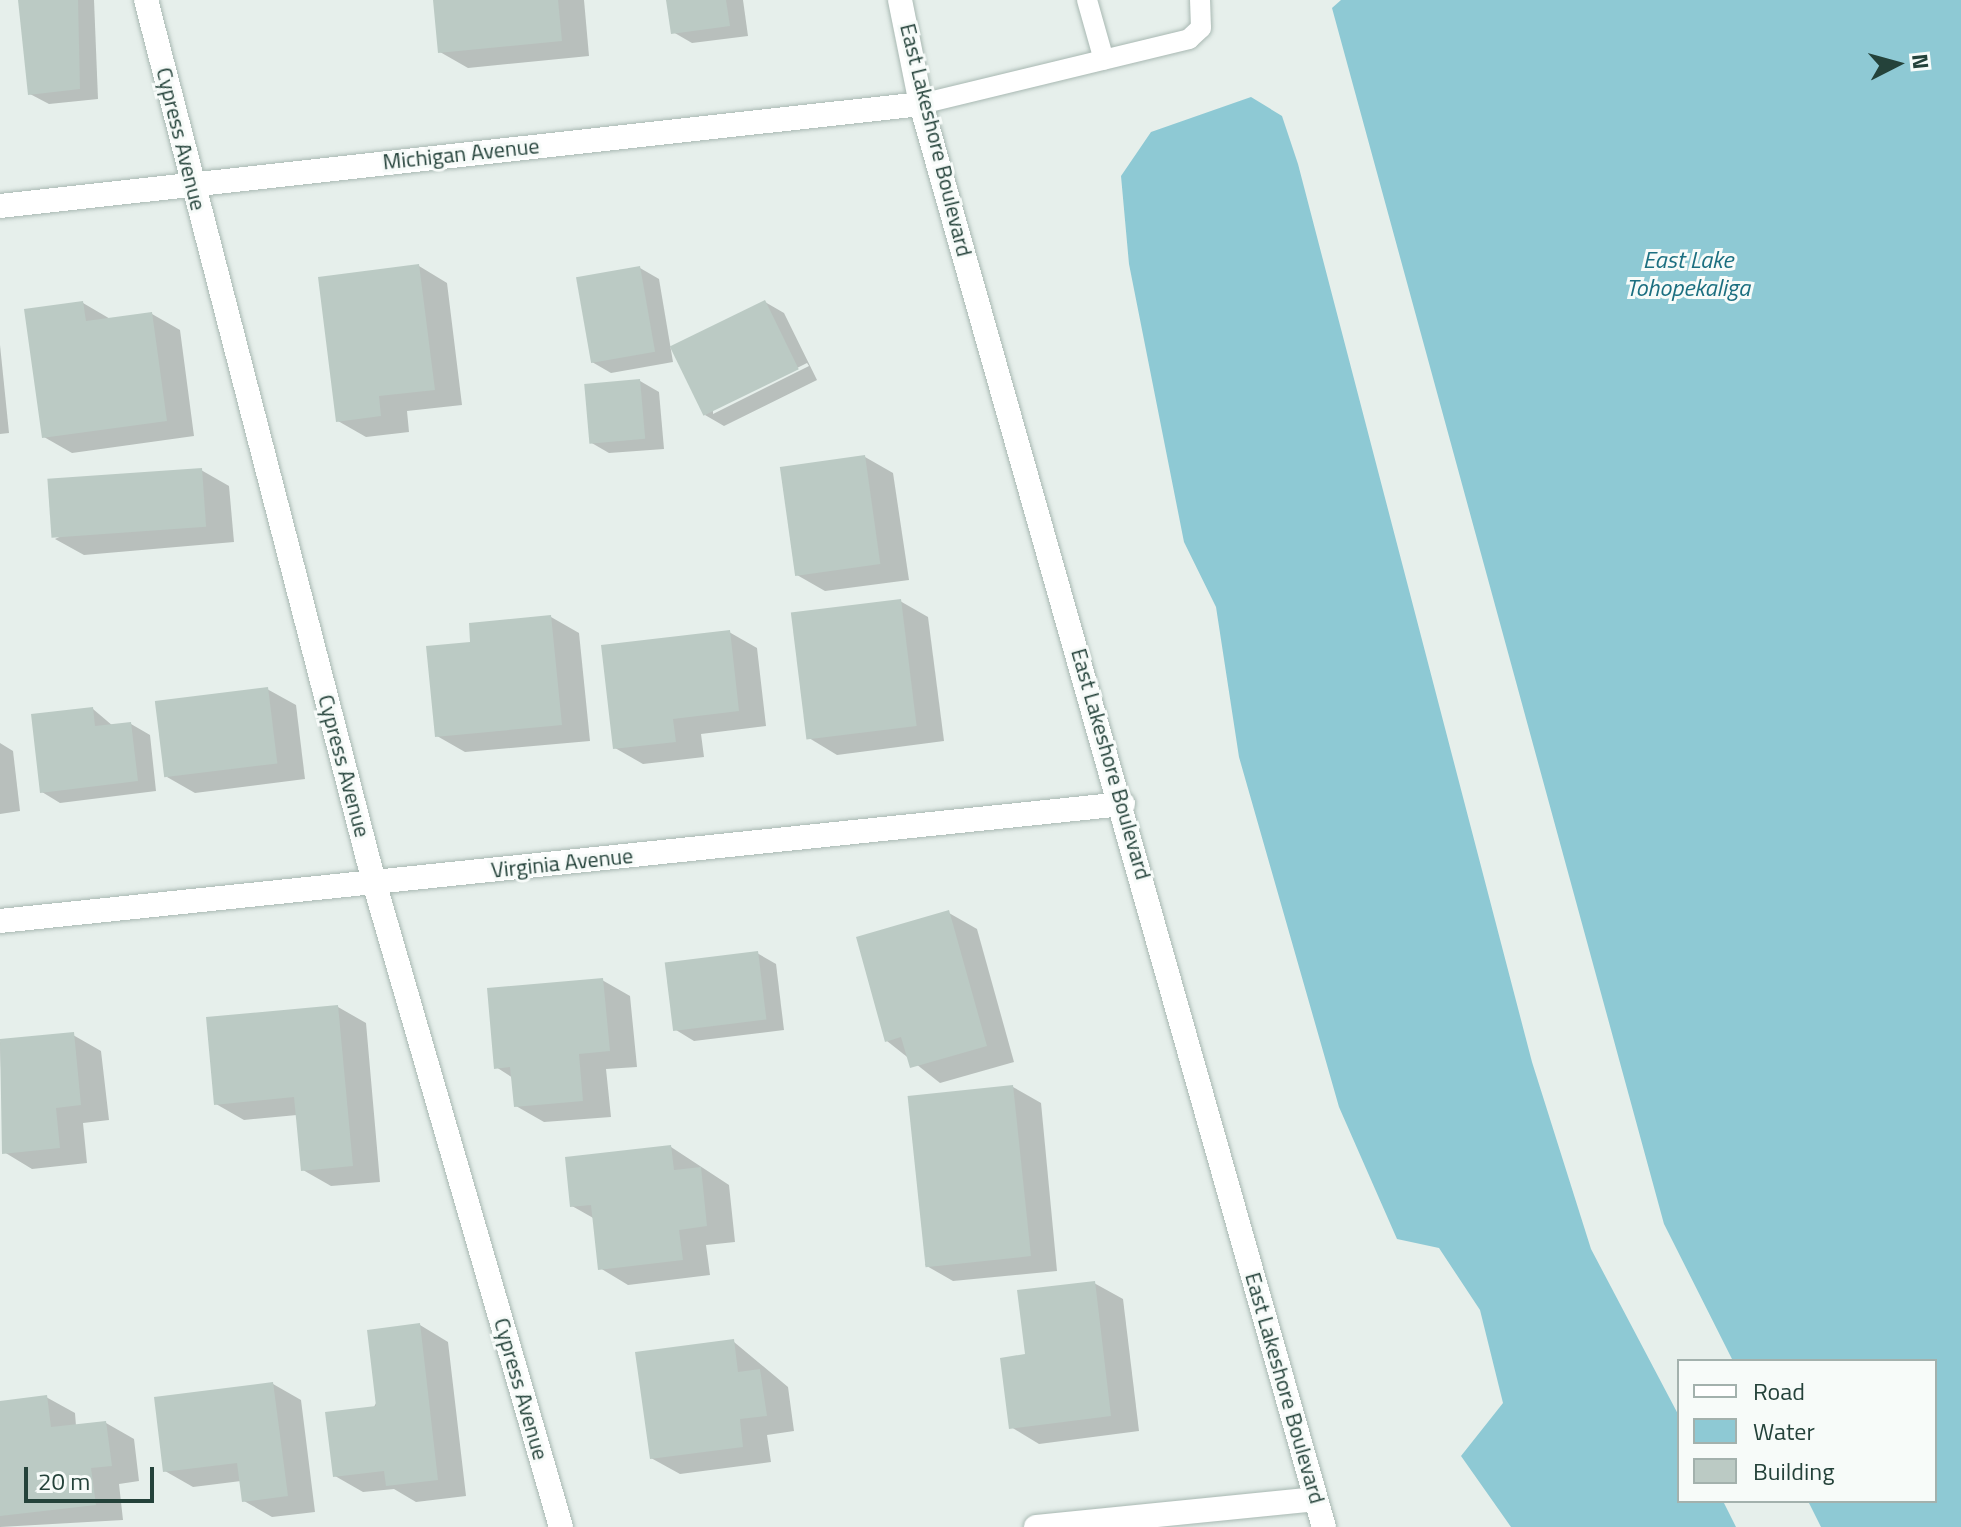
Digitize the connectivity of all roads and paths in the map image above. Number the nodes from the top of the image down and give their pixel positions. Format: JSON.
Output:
{"nodes":[{"id":1,"x":146,"y":0,"type":"edge"},
{"id":2,"x":900,"y":0,"type":"edge"},
{"id":3,"x":1087,"y":0,"type":"edge"},
{"id":4,"x":1200,"y":0,"type":"edge"},
{"id":5,"x":1104,"y":60,"type":"junction"},
{"id":6,"x":921,"y":104,"type":"junction"},
{"id":7,"x":193,"y":183,"type":"junction"},
{"id":8,"x":0,"y":206,"type":"edge"},
{"id":9,"x":1123,"y":804,"type":"junction"},
{"id":10,"x":374,"y":882,"type":"junction"},
{"id":11,"x":0,"y":921,"type":"edge"},
{"id":12,"x":1315,"y":1499,"type":"junction"},
{"id":13,"x":561,"y":1527,"type":"edge"},
{"id":14,"x":1036,"y":1527,"type":"edge"},
{"id":15,"x":1324,"y":1527,"type":"edge"}],
"edges":[{"from":1,"to":7,"type":"street","name":"Cypress Avenue"},
{"from":2,"to":6,"type":"street","name":"East Lakeshore Boulevard"},
{"from":3,"to":5,"type":"lane"},
{"from":4,"to":5,"type":"lane"},
{"from":5,"to":6,"type":"lane"},
{"from":6,"to":7,"type":"street","name":"Michigan Avenue"},
{"from":6,"to":9,"type":"street","name":"East Lakeshore Boulevard"},
{"from":7,"to":8,"type":"street","name":"Michigan Avenue"},
{"from":7,"to":10,"type":"street","name":"Cypress Avenue"},
{"from":9,"to":10,"type":"street","name":"Virginia Avenue"},
{"from":9,"to":12,"type":"street","name":"East Lakeshore Boulevard"},
{"from":10,"to":11,"type":"street","name":"Virginia Avenue"},
{"from":10,"to":13,"type":"street","name":"Cypress Avenue"},
{"from":12,"to":14,"type":"street"},
{"from":12,"to":15,"type":"street","name":"East Lakeshore Boulevard"}]}
